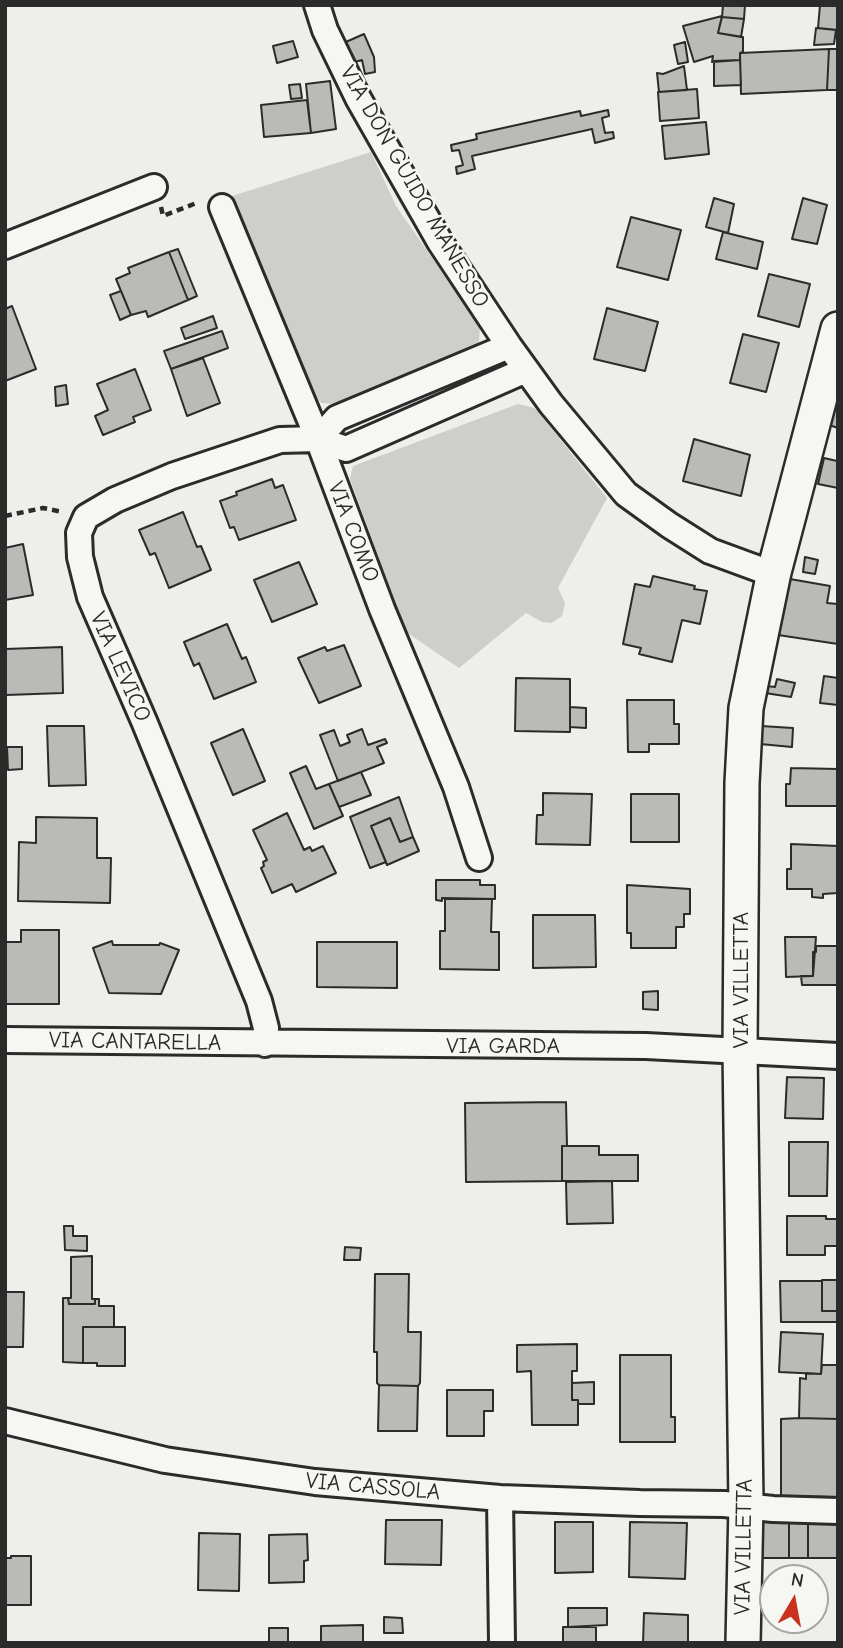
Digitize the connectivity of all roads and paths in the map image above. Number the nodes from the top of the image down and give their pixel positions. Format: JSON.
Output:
{"nodes":[{"id":1,"x":317,"y":5,"type":"edge"},
{"id":2,"x":154,"y":187,"type":"joint"},
{"id":3,"x":222,"y":207,"type":"joint"},
{"id":4,"x":5,"y":246,"type":"edge"},
{"id":5,"x":838,"y":328,"type":"edge"},
{"id":6,"x":509,"y":346,"type":"junction"},
{"id":7,"x":526,"y":370,"type":"junction"},
{"id":8,"x":318,"y":439,"type":"junction"},
{"id":9,"x":5,"y":516,"type":"edge"},
{"id":10,"x":86,"y":517,"type":"junction"},
{"id":11,"x":774,"y":572,"type":"junction"},
{"id":12,"x":479,"y":859,"type":"dead end"},
{"id":13,"x":5,"y":1040,"type":"edge"},
{"id":14,"x":265,"y":1044,"type":"junction"},
{"id":15,"x":740,"y":1050,"type":"junction"},
{"id":16,"x":838,"y":1056,"type":"edge"},
{"id":17,"x":5,"y":1421,"type":"edge"},
{"id":18,"x":500,"y":1498,"type":"junction"},
{"id":19,"x":746,"y":1505,"type":"junction"},
{"id":20,"x":838,"y":1511,"type":"edge"},
{"id":21,"x":502,"y":1643,"type":"edge"},
{"id":22,"x":743,"y":1643,"type":"edge"}],
"edges":[{"from":1,"to":6,"type":"street","name":"VIA DON GUIDO MANESSO"},
{"from":2,"to":3,"type":"path"},
{"from":2,"to":4,"type":"street"},
{"from":3,"to":8,"type":"street","name":"VIA COMO"},
{"from":5,"to":11,"type":"street","name":"VIA VILLETTA"},
{"from":6,"to":7,"type":"street","name":"VIA DON GUIDO MANESSO"},
{"from":6,"to":8,"type":"street"},
{"from":7,"to":8,"type":"street"},
{"from":7,"to":11,"type":"street","name":"VIA DON GUIDO MANESSO"},
{"from":8,"to":10,"type":"street"},
{"from":8,"to":12,"type":"street","name":"VIA COMO"},
{"from":9,"to":10,"type":"path"},
{"from":10,"to":14,"type":"street","name":"VIA LEVICO"},
{"from":11,"to":15,"type":"street","name":"VIA VILLETTA"},
{"from":13,"to":14,"type":"street","name":"VIA CANTARELLA"},
{"from":14,"to":15,"type":"street","name":"VIA GARDA"},
{"from":15,"to":16,"type":"street","name":"VIA GARDA"},
{"from":15,"to":19,"type":"street","name":"VIA VILLETTA"},
{"from":17,"to":18,"type":"street","name":"VIA CASSOLA"},
{"from":18,"to":19,"type":"street","name":"VIA CASSOLA"},
{"from":18,"to":21,"type":"street"},
{"from":19,"to":20,"type":"street","name":"VIA CASSOLA"},
{"from":19,"to":22,"type":"street","name":"VIA VILLETTA"}]}
